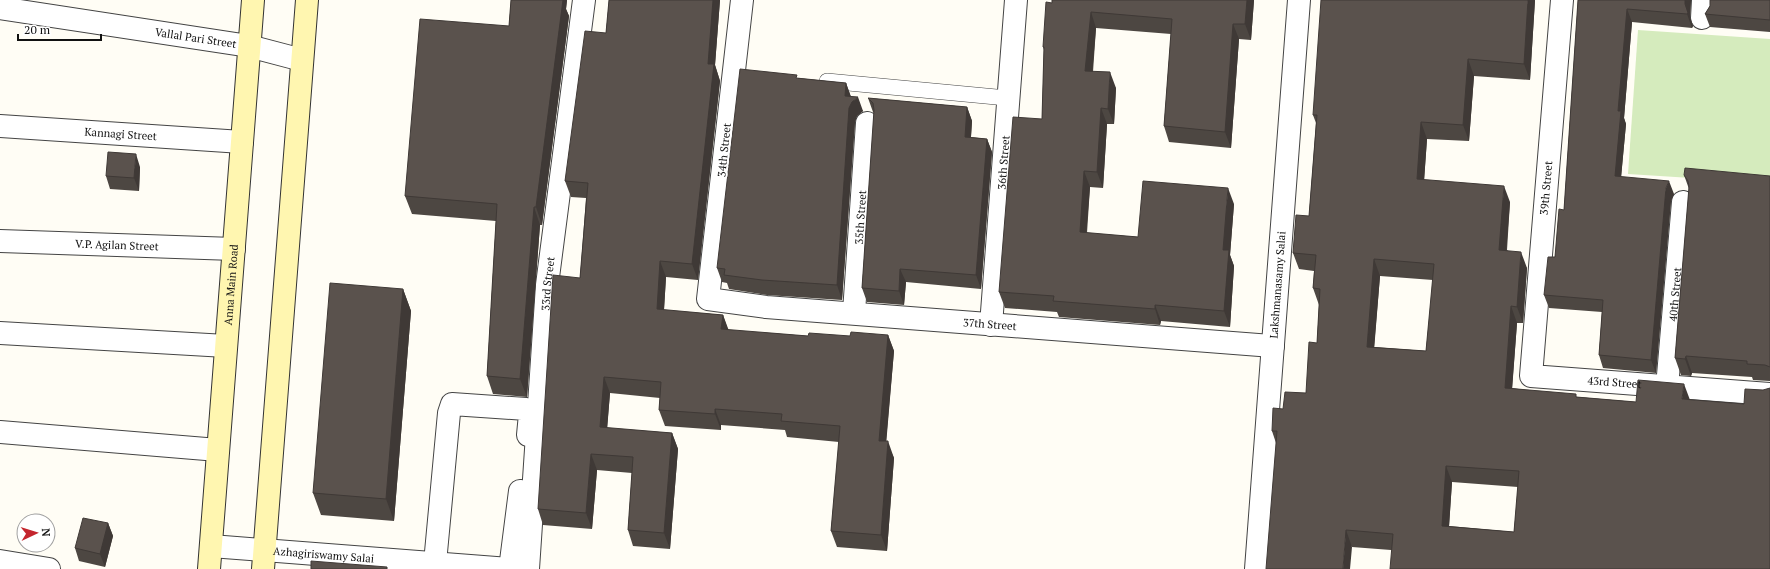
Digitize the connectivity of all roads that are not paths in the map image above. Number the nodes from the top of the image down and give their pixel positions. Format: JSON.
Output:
{"nodes":[{"id":1,"x":253,"y":0,"type":"edge"},
{"id":2,"x":307,"y":0,"type":"edge"},
{"id":3,"x":584,"y":0,"type":"edge"},
{"id":4,"x":742,"y":0,"type":"edge"},
{"id":5,"x":1016,"y":0,"type":"edge"},
{"id":6,"x":1299,"y":0,"type":"edge"},
{"id":7,"x":1562,"y":0,"type":"edge"},
{"id":8,"x":0,"y":8,"type":"edge"},
{"id":9,"x":249,"y":46,"type":"junction"},
{"id":10,"x":302,"y":60,"type":"junction"},
{"id":11,"x":812,"y":80,"type":"edge"},
{"id":12,"x":1007,"y":98,"type":"junction"},
{"id":13,"x":868,"y":123,"type":"dead end"},
{"id":14,"x":0,"y":126,"type":"edge"},
{"id":15,"x":242,"y":142,"type":"junction"},
{"id":16,"x":1683,"y":202,"type":"dead end"},
{"id":17,"x":0,"y":241,"type":"edge"},
{"id":18,"x":234,"y":249,"type":"junction"},
{"id":19,"x":708,"y":299,"type":"joint"},
{"id":20,"x":854,"y":312,"type":"junction"},
{"id":21,"x":991,"y":325,"type":"junction"},
{"id":22,"x":0,"y":333,"type":"edge"},
{"id":23,"x":226,"y":346,"type":"junction"},
{"id":24,"x":1273,"y":346,"type":"junction"},
{"id":25,"x":1531,"y":376,"type":"joint"},
{"id":26,"x":1667,"y":387,"type":"junction"},
{"id":27,"x":1770,"y":394,"type":"edge"},
{"id":28,"x":0,"y":432,"type":"edge"},
{"id":29,"x":218,"y":450,"type":"junction"},
{"id":30,"x":211,"y":546,"type":"junction"},
{"id":31,"x":264,"y":559,"type":"edge"},
{"id":32,"x":0,"y":561,"type":"edge"},
{"id":33,"x":435,"y":563,"type":"junction"},
{"id":34,"x":49,"y":569,"type":"edge"},
{"id":35,"x":209,"y":569,"type":"edge"},
{"id":36,"x":509,"y":569,"type":"edge"},
{"id":37,"x":528,"y":569,"type":"edge"},
{"id":38,"x":1256,"y":569,"type":"edge"}],
"edges":[{"from":1,"to":9,"type":"main road","name":"Anna Main Road"},
{"from":2,"to":10,"type":"main road"},
{"from":3,"to":37,"type":"street","name":"33rd Street"},
{"from":4,"to":19,"type":"street","name":"34th Street"},
{"from":5,"to":12,"type":"street","name":"36th Street"},
{"from":6,"to":24,"type":"street","name":"Lakshmanasamy Salai"},
{"from":7,"to":25,"type":"street","name":"39th Street"},
{"from":8,"to":9,"type":"street","name":"Vallal Pari Street"},
{"from":9,"to":10,"type":"street","name":"Vallal Pari Street"},
{"from":9,"to":15,"type":"main road","name":"Anna Main Road"},
{"from":10,"to":31,"type":"main road"},
{"from":11,"to":12,"type":"lane"},
{"from":12,"to":21,"type":"street","name":"36th Street"},
{"from":13,"to":20,"type":"street","name":"35th Street"},
{"from":14,"to":15,"type":"street","name":"Kannagi Street"},
{"from":15,"to":18,"type":"main road","name":"Anna Main Road"},
{"from":16,"to":26,"type":"street","name":"40th Street"},
{"from":17,"to":18,"type":"street","name":"V.P. Agilan Street"},
{"from":18,"to":23,"type":"main road","name":"Anna Main Road"},
{"from":19,"to":20,"type":"street","name":"37th Street"},
{"from":20,"to":21,"type":"street","name":"37th Street"},
{"from":21,"to":24,"type":"street","name":"37th Street"},
{"from":22,"to":23,"type":"street"},
{"from":23,"to":29,"type":"main road","name":"Anna Main Road"},
{"from":24,"to":38,"type":"street","name":"Lakshmanasamy Salai"},
{"from":25,"to":26,"type":"street","name":"43rd Street"},
{"from":26,"to":27,"type":"street","name":"43rd Street"},
{"from":28,"to":29,"type":"street"},
{"from":29,"to":30,"type":"main road","name":"Anna Main Road"},
{"from":30,"to":31,"type":"street","name":"Azhagiriswamy Salai"},
{"from":30,"to":35,"type":"main road","name":"Anna Main Road"},
{"from":31,"to":33,"type":"street","name":"Azhagiriswamy Salai"},
{"from":32,"to":34,"type":"street"},
{"from":33,"to":36,"type":"street","name":"Azhagiriswamy Salai"},
{"from":33,"to":36,"type":"street"}]}
